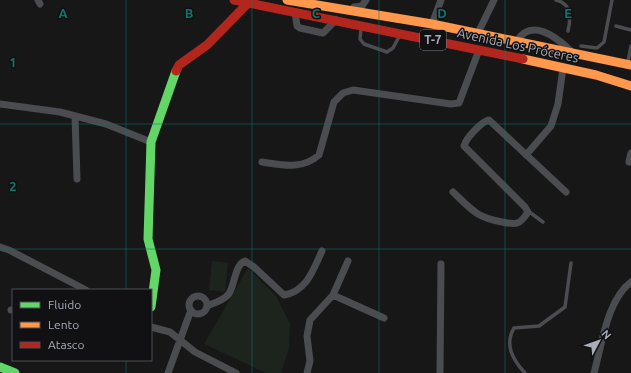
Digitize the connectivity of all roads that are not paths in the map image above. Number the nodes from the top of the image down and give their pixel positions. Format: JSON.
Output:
{"nodes":[{"id":1,"x":234,"y":0,"type":"edge"},
{"id":2,"x":288,"y":0,"type":"edge"},
{"id":3,"x":323,"y":0,"type":"edge"},
{"id":4,"x":366,"y":0,"type":"edge"},
{"id":5,"x":441,"y":0,"type":"edge"},
{"id":6,"x":494,"y":0,"type":"edge"},
{"id":7,"x":556,"y":0,"type":"edge"},
{"id":8,"x":612,"y":0,"type":"edge"},
{"id":9,"x":248,"y":3,"type":"junction"},
{"id":10,"x":346,"y":8,"type":"junction"},
{"id":11,"x":295,"y":12,"type":"junction"},
{"id":12,"x":336,"y":19,"type":"junction"},
{"id":13,"x":432,"y":24,"type":"junction"},
{"id":14,"x":362,"y":25,"type":"junction"},
{"id":15,"x":616,"y":26,"type":"dead end"},
{"id":16,"x":631,"y":30,"type":"edge"},
{"id":17,"x":568,"y":31,"type":"dead end"},
{"id":18,"x":401,"y":33,"type":"junction"},
{"id":19,"x":477,"y":34,"type":"junction"},
{"id":20,"x":517,"y":41,"type":"junction"},
{"id":21,"x":581,"y":46,"type":"dead end"},
{"id":22,"x":631,"y":46,"type":"edge"},
{"id":23,"x":479,"y":50,"type":"junction"},
{"id":24,"x":573,"y":54,"type":"junction"},
{"id":25,"x":630,"y":65,"type":"edge"},
{"id":26,"x":563,"y":68,"type":"junction"},
{"id":27,"x":628,"y":85,"type":"edge"},
{"id":28,"x":0,"y":104,"type":"edge"},
{"id":29,"x":75,"y":116,"type":"junction"},
{"id":30,"x":151,"y":142,"type":"junction"},
{"id":31,"x":631,"y":153,"type":"edge"},
{"id":32,"x":526,"y":155,"type":"junction"},
{"id":33,"x":262,"y":162,"type":"dead end"},
{"id":34,"x":629,"y":162,"type":"dead end"},
{"id":35,"x":77,"y":179,"type":"dead end"},
{"id":36,"x":453,"y":192,"type":"dead end"},
{"id":37,"x":566,"y":192,"type":"dead end"},
{"id":38,"x":528,"y":211,"type":"junction"},
{"id":39,"x":543,"y":222,"type":"dead end"},
{"id":40,"x":0,"y":247,"type":"edge"},
{"id":41,"x":322,"y":251,"type":"dead end"},
{"id":42,"x":348,"y":261,"type":"dead end"},
{"id":43,"x":571,"y":263,"type":"dead end"},
{"id":44,"x":441,"y":264,"type":"dead end"},
{"id":45,"x":631,"y":282,"type":"edge"},
{"id":46,"x":84,"y":289,"type":"edge"},
{"id":47,"x":333,"y":295,"type":"junction"},
{"id":48,"x":152,"y":300,"type":"edge"},
{"id":49,"x":207,"y":306,"type":"junction"},
{"id":50,"x":190,"y":310,"type":"junction"},
{"id":51,"x":384,"y":318,"type":"dead end"},
{"id":52,"x":152,"y":326,"type":"edge"},
{"id":53,"x":179,"y":337,"type":"junction"},
{"id":54,"x":0,"y":367,"type":"edge"},
{"id":55,"x":15,"y":373,"type":"edge"},
{"id":56,"x":168,"y":373,"type":"edge"},
{"id":57,"x":236,"y":373,"type":"edge"},
{"id":58,"x":307,"y":373,"type":"edge"},
{"id":59,"x":440,"y":373,"type":"edge"},
{"id":60,"x":525,"y":373,"type":"edge"},
{"id":61,"x":594,"y":373,"type":"edge"}],
"edges":[{"from":1,"to":9,"type":"main road","name":"Avenida Los Próceres","number":"T-7"},
{"from":2,"to":10,"type":"main road","name":"Avenida Los Próceres","number":"T-7"},
{"from":3,"to":10,"type":"street"},
{"from":4,"to":10,"type":"street"},
{"from":5,"to":13,"type":"street"},
{"from":6,"to":19,"type":"street"},
{"from":7,"to":17,"type":"lane"},
{"from":8,"to":21,"type":"lane"},
{"from":9,"to":11,"type":"main road","name":"Avenida Los Próceres","number":"T-7"},
{"from":9,"to":30,"type":"main road"},
{"from":10,"to":13,"type":"main road","name":"Avenida Los Próceres","number":"T-7"},
{"from":11,"to":12,"type":"main road","name":"Avenida Los Próceres","number":"T-7"},
{"from":11,"to":12,"type":"street"},
{"from":12,"to":14,"type":"main road","name":"Avenida Los Próceres","number":"T-7"},
{"from":13,"to":19,"type":"main road","name":"Avenida Los Próceres","number":"T-7"},
{"from":14,"to":18,"type":"main road","name":"Avenida Los Próceres","number":"T-7"},
{"from":14,"to":18,"type":"lane"},
{"from":15,"to":16,"type":"lane"},
{"from":18,"to":23,"type":"main road","name":"Avenida Los Próceres","number":"T-7"},
{"from":19,"to":20,"type":"main road","name":"Avenida Los Próceres","number":"T-7"},
{"from":20,"to":24,"type":"main road","name":"Avenida Los Próceres","number":"T-7"},
{"from":20,"to":24,"type":"street"},
{"from":22,"to":25,"type":"lane"},
{"from":23,"to":26,"type":"main road","name":"Avenida Los Próceres","number":"T-7"},
{"from":23,"to":33,"type":"street"},
{"from":24,"to":25,"type":"main road","name":"Avenida Los Próceres","number":"T-7"},
{"from":25,"to":27,"type":"main road"},
{"from":26,"to":27,"type":"main road","name":"Avenida Los Próceres","number":"T-7"},
{"from":26,"to":32,"type":"street"},
{"from":28,"to":29,"type":"street"},
{"from":29,"to":30,"type":"street"},
{"from":29,"to":35,"type":"street"},
{"from":30,"to":48,"type":"main road"},
{"from":31,"to":34,"type":"street"},
{"from":32,"to":37,"type":"street"},
{"from":32,"to":38,"type":"street"},
{"from":36,"to":38,"type":"street"},
{"from":38,"to":39,"type":"lane"},
{"from":40,"to":46,"type":"street"},
{"from":41,"to":49,"type":"street"},
{"from":42,"to":47,"type":"street"},
{"from":43,"to":60,"type":"lane"},
{"from":44,"to":59,"type":"street"},
{"from":45,"to":61,"type":"street"},
{"from":47,"to":51,"type":"street"},
{"from":47,"to":58,"type":"street"},
{"from":49,"to":50,"type":"street"},
{"from":49,"to":50,"type":"street"},
{"from":50,"to":53,"type":"street"},
{"from":52,"to":53,"type":"street"},
{"from":53,"to":56,"type":"street"},
{"from":53,"to":57,"type":"street"},
{"from":54,"to":55,"type":"main road"}]}
